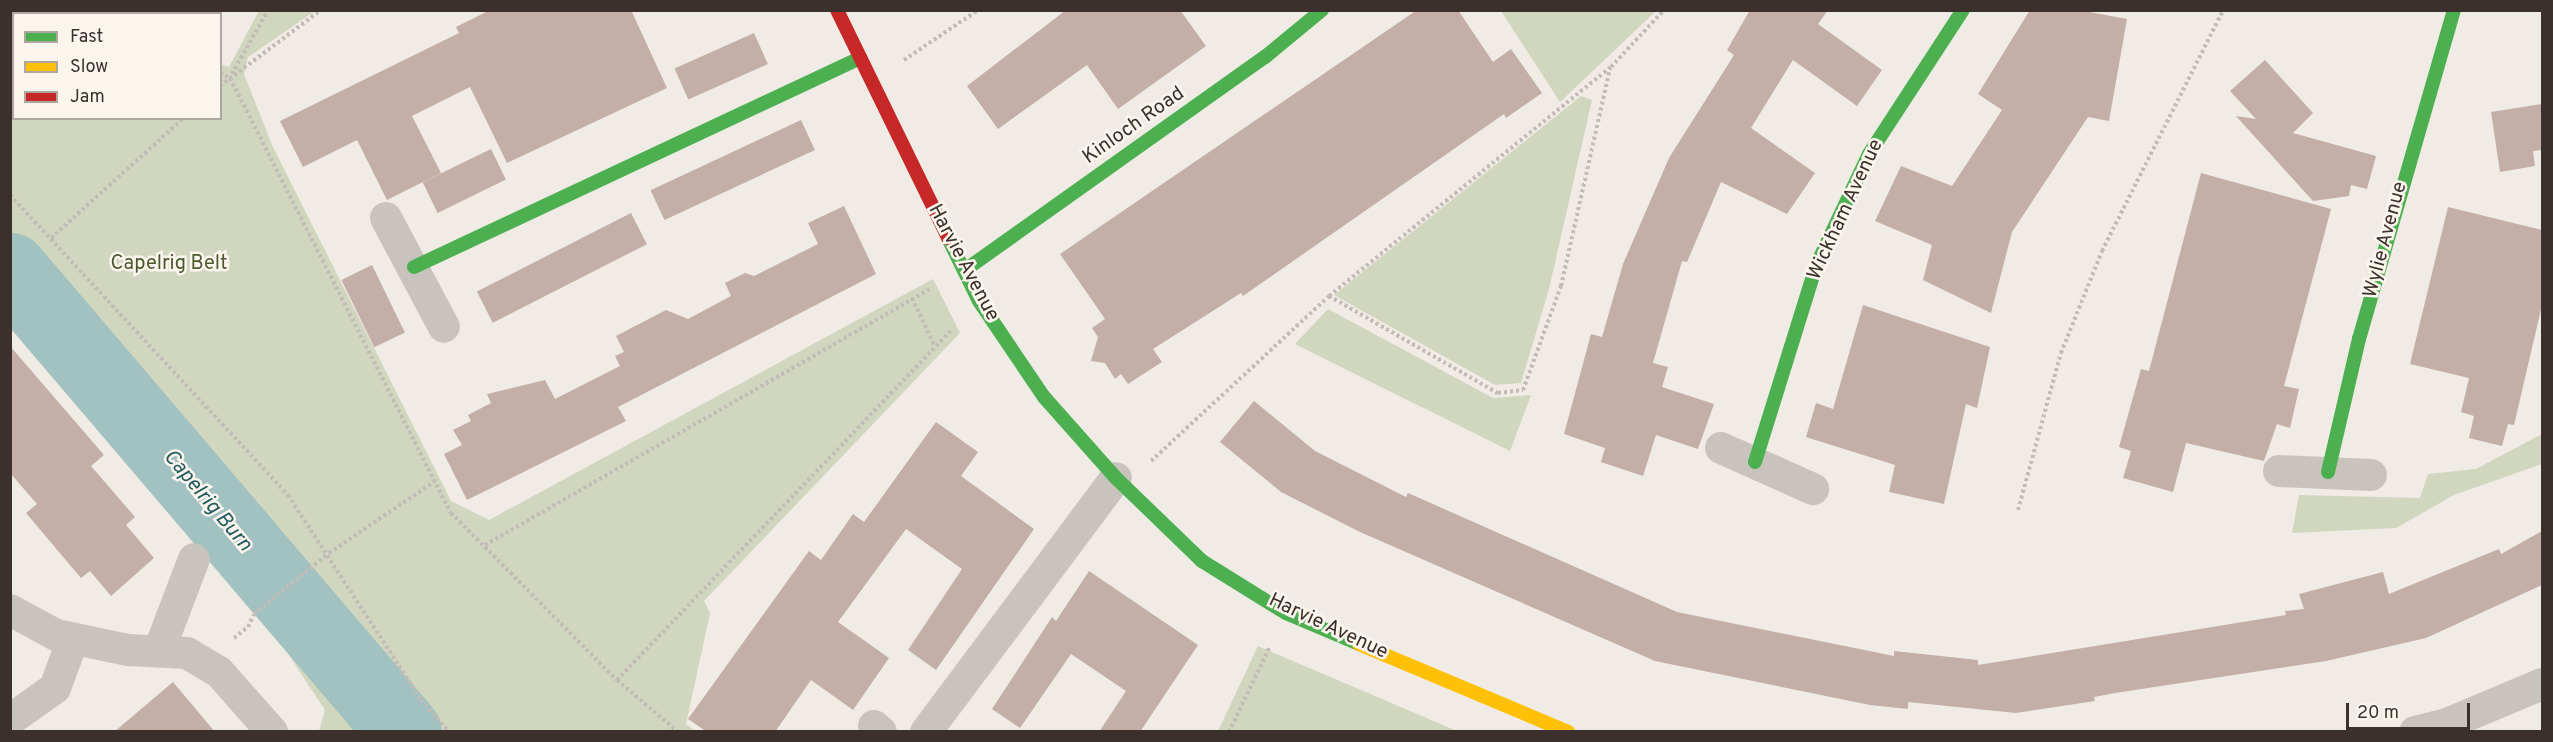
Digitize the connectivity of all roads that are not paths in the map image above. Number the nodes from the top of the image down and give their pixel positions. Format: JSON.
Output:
{"nodes":[{"id":1,"x":837,"y":10,"type":"edge"},
{"id":2,"x":1323,"y":10,"type":"edge"},
{"id":3,"x":1963,"y":10,"type":"edge"},
{"id":4,"x":2454,"y":10,"type":"edge"},
{"id":5,"x":861,"y":58,"type":"junction"},
{"id":6,"x":386,"y":218,"type":"dead end"},
{"id":7,"x":414,"y":267,"type":"junction"},
{"id":8,"x":965,"y":270,"type":"junction"},
{"id":9,"x":444,"y":327,"type":"dead end"},
{"id":10,"x":1721,"y":448,"type":"dead end"},
{"id":11,"x":1755,"y":462,"type":"junction"},
{"id":12,"x":2279,"y":471,"type":"dead end"},
{"id":13,"x":2328,"y":472,"type":"junction"},
{"id":14,"x":2371,"y":475,"type":"dead end"},
{"id":15,"x":1120,"y":482,"type":"junction"},
{"id":16,"x":1813,"y":489,"type":"dead end"},
{"id":17,"x":194,"y":559,"type":"dead end"},
{"id":18,"x":10,"y":610,"type":"edge"},
{"id":19,"x":73,"y":639,"type":"junction"},
{"id":20,"x":159,"y":651,"type":"junction"},
{"id":21,"x":2542,"y":684,"type":"edge"},
{"id":22,"x":10,"y":720,"type":"edge"},
{"id":23,"x":2448,"y":728,"type":"edge"},
{"id":24,"x":272,"y":732,"type":"edge"},
{"id":25,"x":926,"y":732,"type":"edge"},
{"id":26,"x":1568,"y":732,"type":"edge"},
{"id":27,"x":2415,"y":732,"type":"edge"}],
"edges":[{"from":1,"to":5,"type":"street","name":"Harvie Avenue"},
{"from":2,"to":8,"type":"street","name":"Kinloch Road"},
{"from":3,"to":11,"type":"street","name":"Wickham Avenue"},
{"from":4,"to":13,"type":"street","name":"Wylie Avenue"},
{"from":5,"to":7,"type":"street"},
{"from":5,"to":8,"type":"street","name":"Harvie Avenue"},
{"from":6,"to":7,"type":"street"},
{"from":7,"to":9,"type":"street"},
{"from":8,"to":15,"type":"street","name":"Harvie Avenue"},
{"from":10,"to":11,"type":"street"},
{"from":11,"to":16,"type":"street"},
{"from":12,"to":13,"type":"street"},
{"from":13,"to":14,"type":"street"},
{"from":15,"to":25,"type":"street"},
{"from":15,"to":26,"type":"street","name":"Harvie Avenue"},
{"from":17,"to":20,"type":"street"},
{"from":18,"to":19,"type":"street"},
{"from":19,"to":20,"type":"street"},
{"from":19,"to":22,"type":"street"},
{"from":20,"to":24,"type":"street"},
{"from":21,"to":23,"type":"street"},
{"from":23,"to":27,"type":"street"}]}
